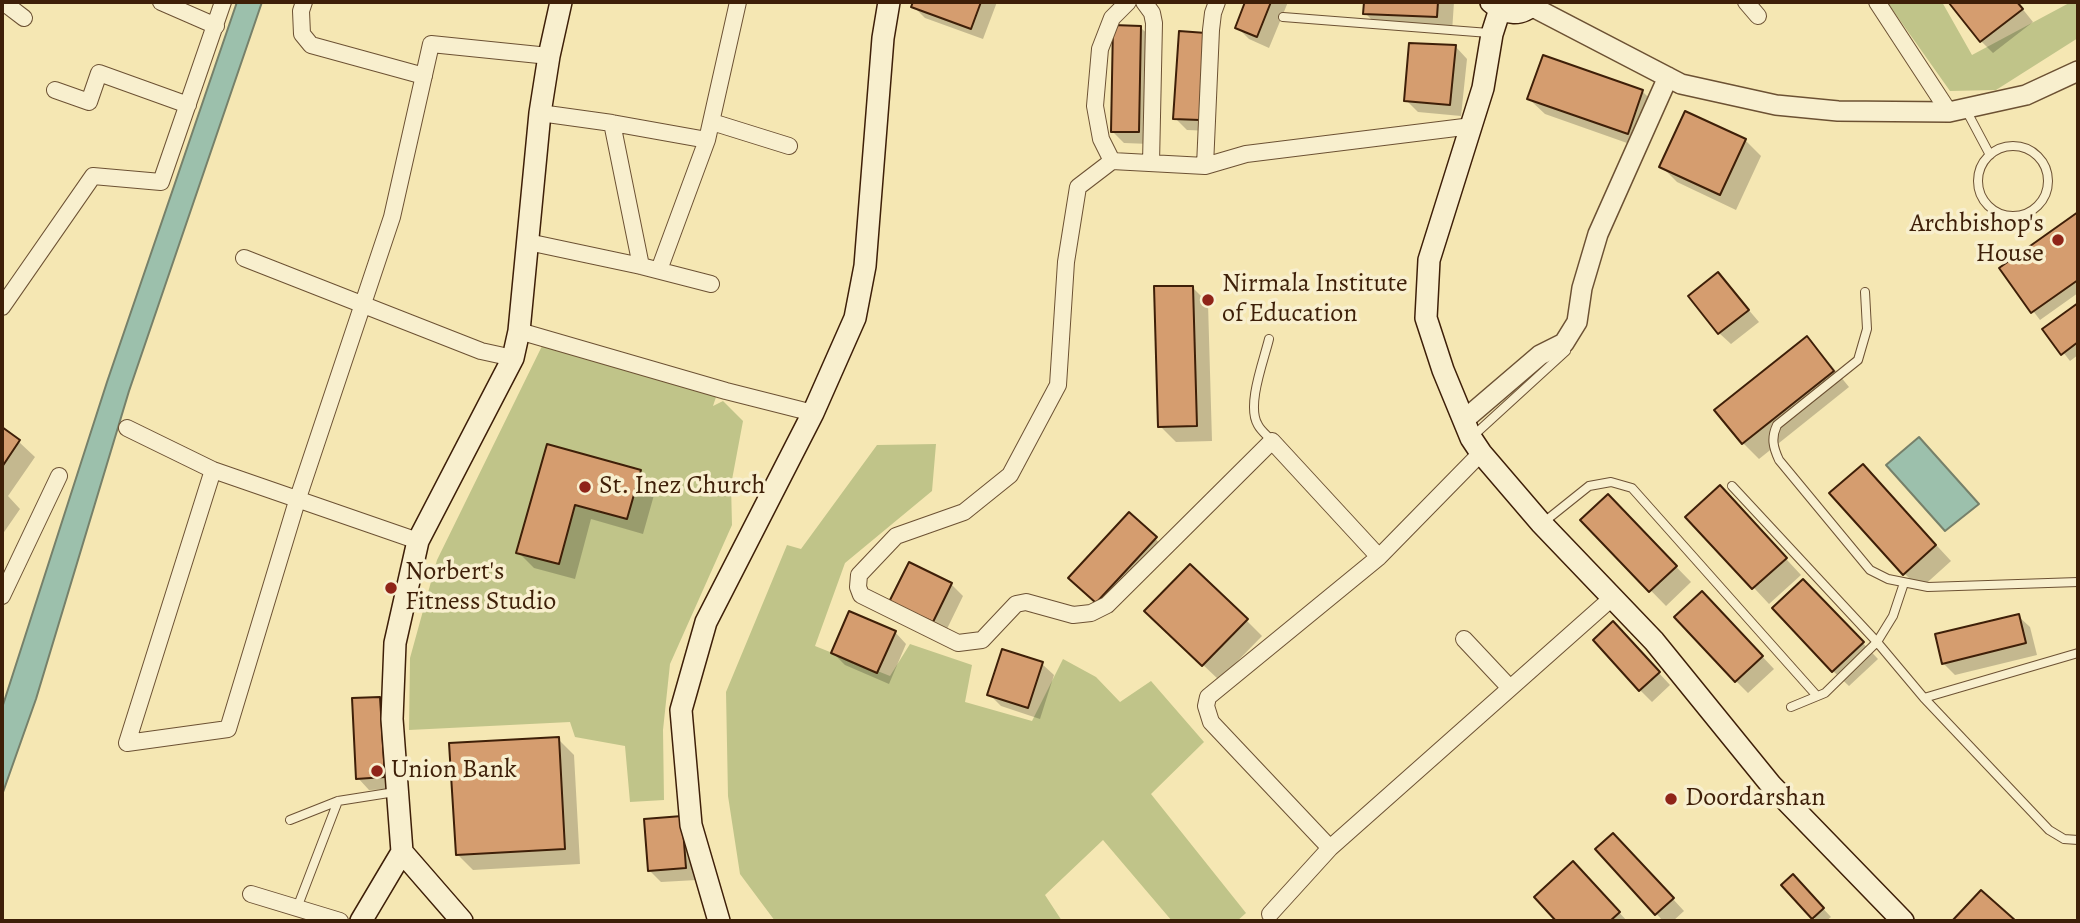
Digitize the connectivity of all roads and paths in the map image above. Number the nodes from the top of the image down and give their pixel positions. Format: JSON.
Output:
{"nodes":[{"id":1,"x":3,"y":2,"type":"edge"},
{"id":2,"x":162,"y":2,"type":"edge"},
{"id":3,"x":223,"y":2,"type":"edge"},
{"id":4,"x":303,"y":2,"type":"edge"},
{"id":5,"x":561,"y":2,"type":"edge"},
{"id":6,"x":738,"y":2,"type":"edge"},
{"id":7,"x":889,"y":2,"type":"edge"},
{"id":8,"x":1128,"y":2,"type":"edge"},
{"id":9,"x":1144,"y":2,"type":"edge"},
{"id":10,"x":1217,"y":2,"type":"edge"},
{"id":11,"x":1746,"y":2,"type":"edge"},
{"id":12,"x":1877,"y":2,"type":"edge"},
{"id":13,"x":1533,"y":4,"type":"edge"},
{"id":14,"x":1495,"y":6,"type":"edge"},
{"id":15,"x":1758,"y":16,"type":"dead end"},
{"id":16,"x":1283,"y":17,"type":"dead end"},
{"id":17,"x":24,"y":18,"type":"dead end"},
{"id":18,"x":216,"y":26,"type":"junction"},
{"id":19,"x":1492,"y":34,"type":"junction"},
{"id":20,"x":549,"y":56,"type":"junction"},
{"id":21,"x":2078,"y":71,"type":"edge"},
{"id":22,"x":424,"y":76,"type":"junction"},
{"id":23,"x":1668,"y":77,"type":"junction"},
{"id":24,"x":55,"y":90,"type":"dead end"},
{"id":25,"x":188,"y":105,"type":"junction"},
{"id":26,"x":1957,"y":110,"type":"junction"},
{"id":27,"x":540,"y":113,"type":"junction"},
{"id":28,"x":712,"y":122,"type":"junction"},
{"id":29,"x":612,"y":123,"type":"junction"},
{"id":30,"x":1472,"y":126,"type":"junction"},
{"id":31,"x":706,"y":140,"type":"junction"},
{"id":32,"x":789,"y":146,"type":"dead end"},
{"id":33,"x":1990,"y":155,"type":"junction"},
{"id":34,"x":1112,"y":161,"type":"junction"},
{"id":35,"x":1151,"y":163,"type":"junction"},
{"id":36,"x":1205,"y":166,"type":"junction"},
{"id":37,"x":528,"y":242,"type":"junction"},
{"id":38,"x":244,"y":258,"type":"dead end"},
{"id":39,"x":641,"y":266,"type":"junction"},
{"id":40,"x":659,"y":270,"type":"junction"},
{"id":41,"x":711,"y":284,"type":"dead end"},
{"id":42,"x":1865,"y":292,"type":"dead end"},
{"id":43,"x":363,"y":304,"type":"junction"},
{"id":44,"x":2,"y":307,"type":"edge"},
{"id":45,"x":519,"y":331,"type":"junction"},
{"id":46,"x":1269,"y":339,"type":"dead end"},
{"id":47,"x":1566,"y":351,"type":"dead end"},
{"id":48,"x":513,"y":358,"type":"junction"},
{"id":49,"x":813,"y":413,"type":"junction"},
{"id":50,"x":127,"y":428,"type":"dead end"},
{"id":51,"x":1472,"y":437,"type":"junction"},
{"id":52,"x":1272,"y":441,"type":"junction"},
{"id":53,"x":213,"y":470,"type":"junction"},
{"id":54,"x":59,"y":477,"type":"dead end"},
{"id":55,"x":1732,"y":486,"type":"dead end"},
{"id":56,"x":297,"y":500,"type":"junction"},
{"id":57,"x":1541,"y":523,"type":"junction"},
{"id":58,"x":418,"y":541,"type":"junction"},
{"id":59,"x":1379,"y":556,"type":"junction"},
{"id":60,"x":2078,"y":582,"type":"edge"},
{"id":61,"x":1904,"y":583,"type":"junction"},
{"id":62,"x":2,"y":596,"type":"edge"},
{"id":63,"x":1613,"y":597,"type":"junction"},
{"id":64,"x":1465,"y":639,"type":"dead end"},
{"id":65,"x":1877,"y":642,"type":"junction"},
{"id":66,"x":2078,"y":653,"type":"edge"},
{"id":67,"x":1510,"y":688,"type":"junction"},
{"id":68,"x":1817,"y":696,"type":"junction"},
{"id":69,"x":1924,"y":698,"type":"junction"},
{"id":70,"x":1791,"y":707,"type":"dead end"},
{"id":71,"x":398,"y":792,"type":"junction"},
{"id":72,"x":338,"y":801,"type":"junction"},
{"id":73,"x":290,"y":820,"type":"dead end"},
{"id":74,"x":2078,"y":840,"type":"edge"},
{"id":75,"x":1330,"y":848,"type":"junction"},
{"id":76,"x":402,"y":852,"type":"junction"},
{"id":77,"x":251,"y":894,"type":"dead end"},
{"id":78,"x":297,"y":908,"type":"junction"},
{"id":79,"x":1270,"y":914,"type":"dead end"},
{"id":80,"x":340,"y":921,"type":"edge"},
{"id":81,"x":361,"y":921,"type":"edge"},
{"id":82,"x":462,"y":921,"type":"edge"},
{"id":83,"x":719,"y":921,"type":"edge"},
{"id":84,"x":1903,"y":921,"type":"edge"}],
"edges":[{"from":1,"to":17,"type":"street"},
{"from":2,"to":18,"type":"street"},
{"from":3,"to":18,"type":"street"},
{"from":4,"to":22,"type":"street"},
{"from":5,"to":20,"type":"main road"},
{"from":6,"to":28,"type":"street"},
{"from":7,"to":49,"type":"main road"},
{"from":8,"to":34,"type":"street"},
{"from":9,"to":35,"type":"street"},
{"from":10,"to":36,"type":"street"},
{"from":11,"to":15,"type":"street"},
{"from":12,"to":26,"type":"street"},
{"from":13,"to":14,"type":"main road"},
{"from":13,"to":23,"type":"street"},
{"from":14,"to":19,"type":"main road"},
{"from":16,"to":19,"type":"lane"},
{"from":18,"to":25,"type":"street"},
{"from":19,"to":30,"type":"main road"},
{"from":20,"to":22,"type":"street"},
{"from":20,"to":27,"type":"main road"},
{"from":21,"to":26,"type":"street"},
{"from":22,"to":43,"type":"street"},
{"from":23,"to":26,"type":"street"},
{"from":23,"to":51,"type":"street"},
{"from":24,"to":25,"type":"street"},
{"from":25,"to":44,"type":"street"},
{"from":26,"to":33,"type":"lane"},
{"from":27,"to":29,"type":"street"},
{"from":27,"to":37,"type":"main road"},
{"from":28,"to":31,"type":"street"},
{"from":28,"to":32,"type":"street"},
{"from":29,"to":31,"type":"street"},
{"from":29,"to":39,"type":"street"},
{"from":30,"to":36,"type":"street"},
{"from":30,"to":51,"type":"main road"},
{"from":31,"to":40,"type":"street"},
{"from":33,"to":33,"type":"lane"},
{"from":34,"to":35,"type":"street"},
{"from":34,"to":52,"type":"street"},
{"from":35,"to":36,"type":"street"},
{"from":37,"to":39,"type":"street"},
{"from":37,"to":45,"type":"main road"},
{"from":38,"to":43,"type":"street"},
{"from":39,"to":40,"type":"street"},
{"from":40,"to":41,"type":"street"},
{"from":42,"to":61,"type":"lane"},
{"from":43,"to":48,"type":"street"},
{"from":43,"to":56,"type":"street"},
{"from":45,"to":48,"type":"main road"},
{"from":45,"to":49,"type":"street"},
{"from":46,"to":52,"type":"lane"},
{"from":47,"to":51,"type":"lane"},
{"from":48,"to":58,"type":"main road"},
{"from":49,"to":83,"type":"main road"},
{"from":50,"to":53,"type":"street"},
{"from":51,"to":57,"type":"main road"},
{"from":51,"to":59,"type":"street"},
{"from":52,"to":59,"type":"street"},
{"from":53,"to":56,"type":"street"},
{"from":53,"to":56,"type":"street"},
{"from":54,"to":62,"type":"street"},
{"from":55,"to":65,"type":"lane"},
{"from":56,"to":58,"type":"street"},
{"from":57,"to":63,"type":"main road"},
{"from":57,"to":68,"type":"lane"},
{"from":58,"to":71,"type":"main road"},
{"from":59,"to":75,"type":"street"},
{"from":60,"to":61,"type":"lane"},
{"from":61,"to":65,"type":"lane"},
{"from":63,"to":67,"type":"street"},
{"from":63,"to":84,"type":"main road"},
{"from":64,"to":67,"type":"street"},
{"from":65,"to":68,"type":"lane"},
{"from":65,"to":69,"type":"lane"},
{"from":66,"to":69,"type":"lane"},
{"from":67,"to":75,"type":"street"},
{"from":68,"to":70,"type":"lane"},
{"from":69,"to":74,"type":"lane"},
{"from":71,"to":72,"type":"lane"},
{"from":71,"to":76,"type":"main road"},
{"from":72,"to":73,"type":"lane"},
{"from":72,"to":78,"type":"lane"},
{"from":75,"to":79,"type":"street"},
{"from":76,"to":81,"type":"main road"},
{"from":76,"to":82,"type":"main road"},
{"from":77,"to":78,"type":"street"},
{"from":78,"to":80,"type":"street"}]}
